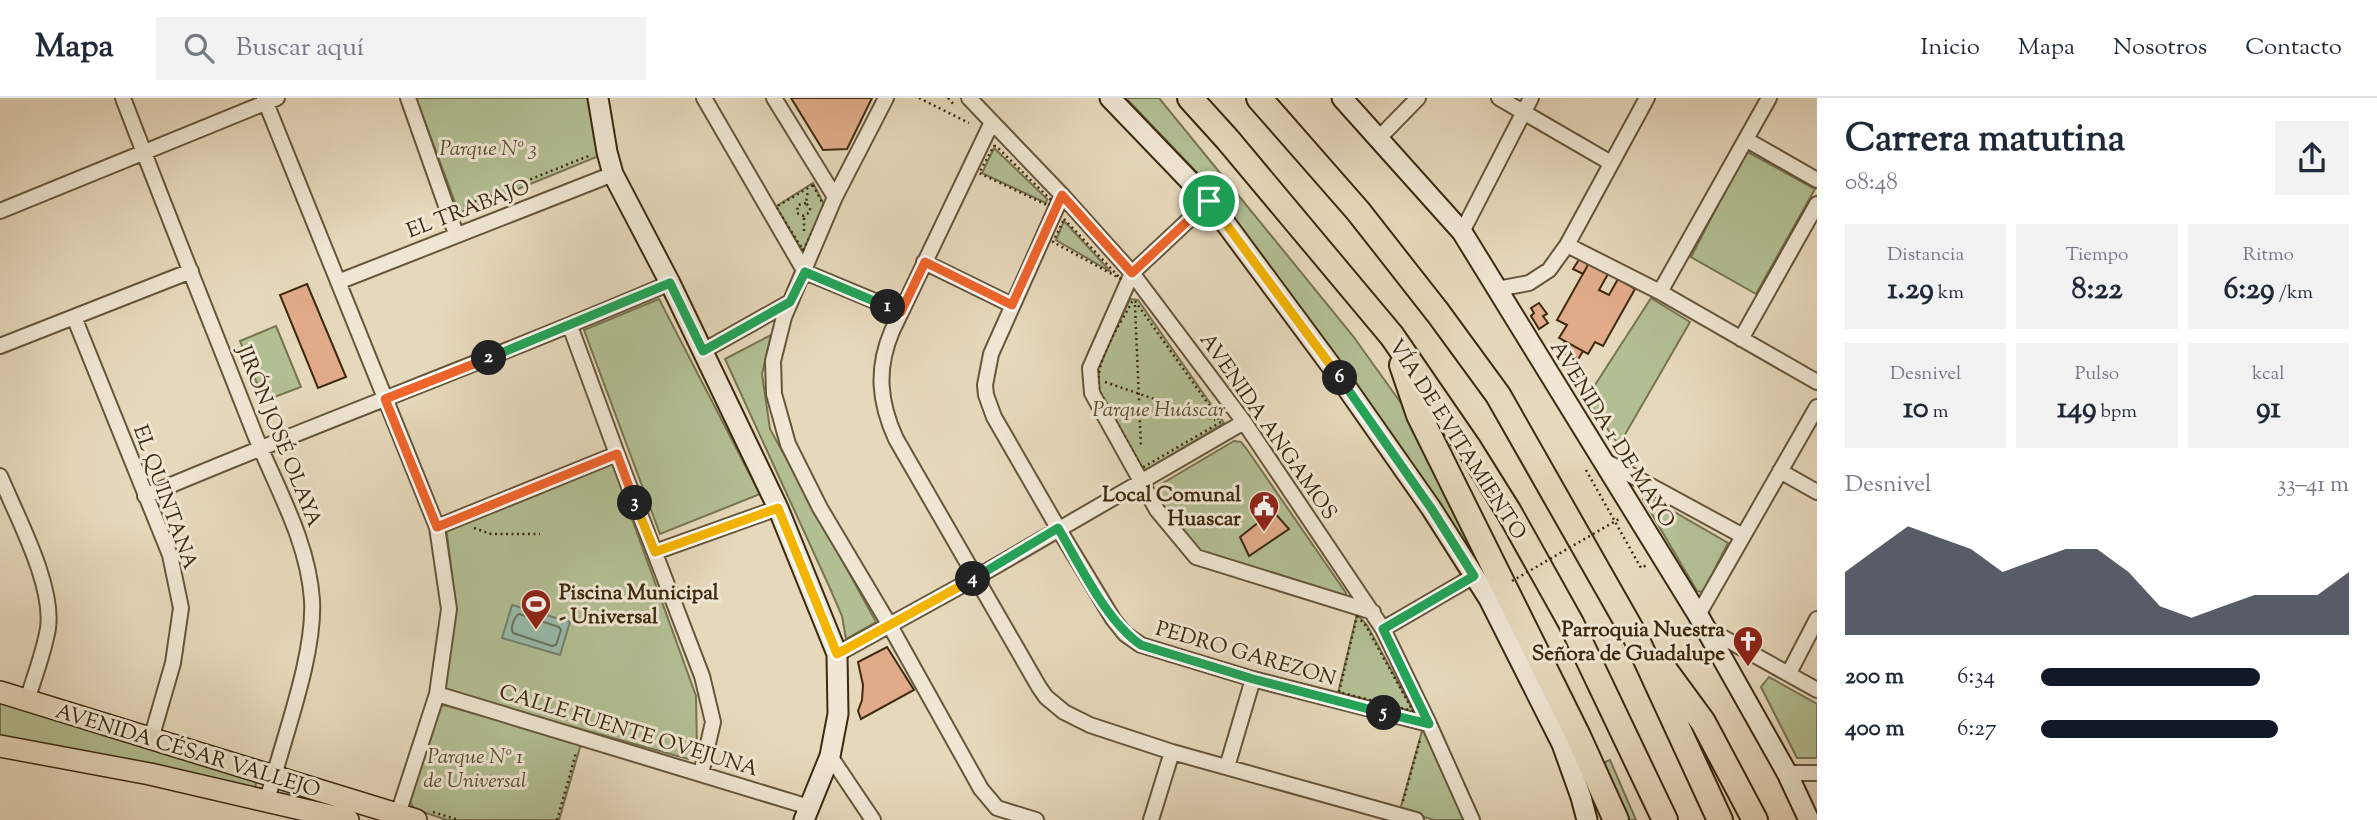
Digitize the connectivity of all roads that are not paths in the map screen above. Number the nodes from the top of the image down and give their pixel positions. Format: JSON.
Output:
{"nodes":[{"id":1,"x":123,"y":98,"type":"edge"},
{"id":2,"x":408,"y":98,"type":"edge"},
{"id":3,"x":598,"y":98,"type":"edge"},
{"id":4,"x":704,"y":98,"type":"edge"},
{"id":5,"x":774,"y":98,"type":"edge"},
{"id":6,"x":886,"y":98,"type":"edge"},
{"id":7,"x":969,"y":98,"type":"edge"},
{"id":8,"x":1111,"y":98,"type":"edge"},
{"id":9,"x":1190,"y":98,"type":"edge"},
{"id":10,"x":1259,"y":98,"type":"edge"},
{"id":11,"x":1342,"y":98,"type":"edge"},
{"id":12,"x":1418,"y":98,"type":"edge"},
{"id":13,"x":1499,"y":98,"type":"edge"},
{"id":14,"x":1531,"y":98,"type":"edge"},
{"id":15,"x":1647,"y":98,"type":"edge"},
{"id":16,"x":1769,"y":98,"type":"edge"},
{"id":17,"x":269,"y":99,"type":"edge"},
{"id":18,"x":1523,"y":113,"type":"junction"},
{"id":19,"x":992,"y":122,"type":"junction"},
{"id":20,"x":1379,"y":138,"type":"junction"},
{"id":21,"x":1748,"y":140,"type":"junction"},
{"id":22,"x":144,"y":153,"type":"junction"},
{"id":23,"x":1611,"y":163,"type":"junction"},
{"id":24,"x":613,"y":174,"type":"junction"},
{"id":25,"x":1817,"y":180,"type":"edge"},
{"id":26,"x":1062,"y":195,"type":"junction"},
{"id":27,"x":835,"y":197,"type":"junction"},
{"id":28,"x":1209,"y":201,"type":"junction"},
{"id":29,"x":1817,"y":204,"type":"edge"},
{"id":30,"x":0,"y":211,"type":"edge"},
{"id":31,"x":1462,"y":232,"type":"junction"},
{"id":32,"x":456,"y":234,"type":"junction"},
{"id":33,"x":1567,"y":245,"type":"junction"},
{"id":34,"x":925,"y":262,"type":"junction"},
{"id":35,"x":191,"y":271,"type":"junction"},
{"id":36,"x":805,"y":272,"type":"junction"},
{"id":37,"x":1126,"y":276,"type":"junction"},
{"id":38,"x":338,"y":282,"type":"junction"},
{"id":39,"x":670,"y":283,"type":"junction"},
{"id":40,"x":1497,"y":289,"type":"junction"},
{"id":41,"x":1660,"y":292,"type":"junction"},
{"id":42,"x":790,"y":302,"type":"junction"},
{"id":43,"x":1012,"y":305,"type":"junction"},
{"id":44,"x":901,"y":312,"type":"junction"},
{"id":45,"x":74,"y":317,"type":"junction"},
{"id":46,"x":570,"y":326,"type":"junction"},
{"id":47,"x":1392,"y":336,"type":"junction"},
{"id":48,"x":1741,"y":339,"type":"junction"},
{"id":49,"x":0,"y":346,"type":"edge"},
{"id":50,"x":703,"y":351,"type":"junction"},
{"id":51,"x":1817,"y":382,"type":"edge"},
{"id":52,"x":385,"y":399,"type":"junction"},
{"id":53,"x":1817,"y":407,"type":"edge"},
{"id":54,"x":1244,"y":422,"type":"junction"},
{"id":55,"x":260,"y":447,"type":"junction"},
{"id":56,"x":617,"y":454,"type":"junction"},
{"id":57,"x":1601,"y":459,"type":"junction"},
{"id":58,"x":1780,"y":471,"type":"junction"},
{"id":59,"x":1142,"y":474,"type":"junction"},
{"id":60,"x":0,"y":476,"type":"edge"},
{"id":61,"x":1817,"y":492,"type":"edge"},
{"id":62,"x":145,"y":496,"type":"junction"},
{"id":63,"x":778,"y":508,"type":"junction"},
{"id":64,"x":437,"y":527,"type":"junction"},
{"id":65,"x":1058,"y":528,"type":"junction"},
{"id":66,"x":1743,"y":536,"type":"junction"},
{"id":67,"x":655,"y":552,"type":"junction"},
{"id":68,"x":1474,"y":576,"type":"junction"},
{"id":69,"x":975,"y":578,"type":"junction"},
{"id":70,"x":1373,"y":612,"type":"junction"},
{"id":71,"x":1817,"y":619,"type":"edge"},
{"id":72,"x":1701,"y":621,"type":"junction"},
{"id":73,"x":889,"y":624,"type":"junction"},
{"id":74,"x":1383,"y":629,"type":"junction"},
{"id":75,"x":1636,"y":638,"type":"junction"},
{"id":76,"x":837,"y":654,"type":"junction"},
{"id":77,"x":1789,"y":673,"type":"junction"},
{"id":78,"x":1253,"y":679,"type":"junction"},
{"id":79,"x":1817,"y":690,"type":"edge"},
{"id":80,"x":0,"y":692,"type":"edge"},
{"id":81,"x":437,"y":694,"type":"junction"},
{"id":82,"x":27,"y":701,"type":"junction"},
{"id":83,"x":1426,"y":728,"type":"junction"},
{"id":84,"x":151,"y":738,"type":"junction"},
{"id":85,"x":0,"y":746,"type":"edge"},
{"id":86,"x":1172,"y":752,"type":"junction"},
{"id":87,"x":830,"y":756,"type":"junction"},
{"id":88,"x":1227,"y":767,"type":"junction"},
{"id":89,"x":1817,"y":773,"type":"edge"},
{"id":90,"x":701,"y":774,"type":"junction"},
{"id":91,"x":1787,"y":774,"type":"junction"},
{"id":92,"x":274,"y":776,"type":"junction"},
{"id":93,"x":263,"y":800,"type":"junction"},
{"id":94,"x":807,"y":813,"type":"edge"},
{"id":95,"x":409,"y":816,"type":"edge"},
{"id":96,"x":1407,"y":817,"type":"edge"},
{"id":97,"x":348,"y":820,"type":"edge"},
{"id":98,"x":873,"y":820,"type":"edge"},
{"id":99,"x":1036,"y":820,"type":"edge"},
{"id":100,"x":1152,"y":820,"type":"edge"},
{"id":101,"x":1472,"y":820,"type":"edge"},
{"id":102,"x":1587,"y":820,"type":"edge"},
{"id":103,"x":1616,"y":820,"type":"edge"},
{"id":104,"x":1665,"y":820,"type":"edge"},
{"id":105,"x":1720,"y":820,"type":"edge"},
{"id":106,"x":1755,"y":820,"type":"edge"},
{"id":107,"x":1809,"y":820,"type":"edge"}],
"edges":[{"from":1,"to":22,"type":"street","name":"JIRÓN JOSÉ OLAYA"},
{"from":2,"to":32,"type":"street"},
{"from":3,"to":24,"type":"street"},
{"from":4,"to":36,"type":"street"},
{"from":5,"to":27,"type":"street"},
{"from":6,"to":27,"type":"street"},
{"from":7,"to":19,"type":"street","name":"AVENIDA ANGAMOS"},
{"from":8,"to":28,"type":"street"},
{"from":9,"to":47,"type":"highway","name":"VÍA DE EVITAMIENTO"},
{"from":10,"to":75,"type":"highway"},
{"from":11,"to":20,"type":"street","name":"AVENIDA 1 DE MAYO"},
{"from":12,"to":20,"type":"street"},
{"from":13,"to":18,"type":"street"},
{"from":14,"to":18,"type":"street"},
{"from":15,"to":23,"type":"street"},
{"from":16,"to":21,"type":"street"},
{"from":17,"to":22,"type":"street"},
{"from":17,"to":38,"type":"street"},
{"from":18,"to":23,"type":"street"},
{"from":18,"to":31,"type":"street"},
{"from":19,"to":26,"type":"street","name":"AVENIDA ANGAMOS"},
{"from":19,"to":34,"type":"street"},
{"from":20,"to":31,"type":"street","name":"AVENIDA 1 DE MAYO"},
{"from":21,"to":25,"type":"street"},
{"from":21,"to":41,"type":"street"},
{"from":22,"to":30,"type":"street"},
{"from":22,"to":35,"type":"street","name":"JIRÓN JOSÉ OLAYA"},
{"from":23,"to":33,"type":"street"},
{"from":24,"to":32,"type":"street","name":"EL TRABAJO"},
{"from":24,"to":39,"type":"street"},
{"from":26,"to":37,"type":"street","name":"AVENIDA ANGAMOS"},
{"from":26,"to":43,"type":"street","name":"PEDRO GAREZON"},
{"from":27,"to":36,"type":"street"},
{"from":28,"to":37,"type":"street"},
{"from":28,"to":68,"type":"street"},
{"from":29,"to":48,"type":"street"},
{"from":31,"to":40,"type":"street","name":"AVENIDA 1 DE MAYO"},
{"from":32,"to":38,"type":"street","name":"EL TRABAJO"},
{"from":33,"to":40,"type":"street"},
{"from":33,"to":41,"type":"street"},
{"from":34,"to":43,"type":"street"},
{"from":34,"to":44,"type":"street"},
{"from":35,"to":45,"type":"street"},
{"from":35,"to":55,"type":"street","name":"JIRÓN JOSÉ OLAYA"},
{"from":36,"to":42,"type":"street"},
{"from":36,"to":44,"type":"street"},
{"from":37,"to":54,"type":"street","name":"AVENIDA ANGAMOS"},
{"from":37,"to":59,"type":"street"},
{"from":38,"to":52,"type":"street"},
{"from":39,"to":46,"type":"street"},
{"from":39,"to":50,"type":"street"},
{"from":40,"to":57,"type":"street","name":"AVENIDA 1 DE MAYO"},
{"from":41,"to":48,"type":"street"},
{"from":42,"to":50,"type":"street"},
{"from":42,"to":73,"type":"street"},
{"from":43,"to":65,"type":"street","name":"PEDRO GAREZON"},
{"from":44,"to":69,"type":"street"},
{"from":45,"to":49,"type":"street"},
{"from":45,"to":62,"type":"street","name":"EL QUINTANA"},
{"from":46,"to":52,"type":"street"},
{"from":46,"to":56,"type":"street"},
{"from":47,"to":103,"type":"highway"},
{"from":47,"to":104,"type":"highway","name":"VÍA DE EVITAMIENTO"},
{"from":48,"to":51,"type":"street"},
{"from":50,"to":63,"type":"street"},
{"from":52,"to":55,"type":"street"},
{"from":52,"to":64,"type":"street"},
{"from":53,"to":58,"type":"street"},
{"from":54,"to":59,"type":"street"},
{"from":54,"to":70,"type":"street","name":"AVENIDA ANGAMOS"},
{"from":55,"to":62,"type":"street"},
{"from":55,"to":92,"type":"street","name":"JIRÓN JOSÉ OLAYA"},
{"from":56,"to":64,"type":"street"},
{"from":56,"to":67,"type":"street"},
{"from":57,"to":66,"type":"street"},
{"from":57,"to":72,"type":"street","name":"AVENIDA 1 DE MAYO"},
{"from":58,"to":61,"type":"street"},
{"from":58,"to":66,"type":"street"},
{"from":59,"to":65,"type":"street"},
{"from":59,"to":70,"type":"street"},
{"from":60,"to":82,"type":"street"},
{"from":62,"to":84,"type":"street","name":"EL QUINTANA"},
{"from":63,"to":67,"type":"street"},
{"from":63,"to":76,"type":"street"},
{"from":64,"to":81,"type":"street"},
{"from":65,"to":69,"type":"street"},
{"from":65,"to":78,"type":"street","name":"PEDRO GAREZON"},
{"from":66,"to":72,"type":"street"},
{"from":67,"to":90,"type":"street"},
{"from":68,"to":74,"type":"street"},
{"from":68,"to":102,"type":"street"},
{"from":69,"to":73,"type":"street"},
{"from":69,"to":86,"type":"street"},
{"from":70,"to":74,"type":"street","name":"AVENIDA ANGAMOS"},
{"from":71,"to":77,"type":"street"},
{"from":72,"to":77,"type":"street"},
{"from":72,"to":91,"type":"street","name":"AVENIDA 1 DE MAYO"},
{"from":73,"to":76,"type":"street"},
{"from":73,"to":99,"type":"street"},
{"from":74,"to":83,"type":"street","name":"AVENIDA ANGAMOS"},
{"from":75,"to":105,"type":"highway"},
{"from":75,"to":106,"type":"highway"},
{"from":76,"to":87,"type":"street"},
{"from":77,"to":79,"type":"street"},
{"from":78,"to":83,"type":"street","name":"PEDRO GAREZON"},
{"from":78,"to":88,"type":"street"},
{"from":80,"to":82,"type":"main road","name":"AVENIDA CÉSAR VALLEJO"},
{"from":81,"to":90,"type":"street","name":"CALLE FUENTE OVEJUNA"},
{"from":81,"to":95,"type":"street"},
{"from":82,"to":84,"type":"main road","name":"AVENIDA CÉSAR VALLEJO"},
{"from":83,"to":101,"type":"street","name":"AVENIDA ANGAMOS"},
{"from":84,"to":92,"type":"main road","name":"AVENIDA CÉSAR VALLEJO"},
{"from":85,"to":93,"type":"main road","name":"AVENIDA CÉSAR VALLEJO"},
{"from":86,"to":88,"type":"street"},
{"from":86,"to":100,"type":"street"},
{"from":87,"to":94,"type":"street"},
{"from":87,"to":98,"type":"street"},
{"from":88,"to":96,"type":"street"},
{"from":89,"to":91,"type":"street"},
{"from":90,"to":94,"type":"street","name":"CALLE FUENTE OVEJUNA"},
{"from":91,"to":107,"type":"street","name":"AVENIDA 1 DE MAYO"},
{"from":92,"to":93,"type":"street","name":"JIRÓN JOSÉ OLAYA"},
{"from":92,"to":95,"type":"main road","name":"AVENIDA CÉSAR VALLEJO"},
{"from":93,"to":97,"type":"main road","name":"AVENIDA CÉSAR VALLEJO"}]}
